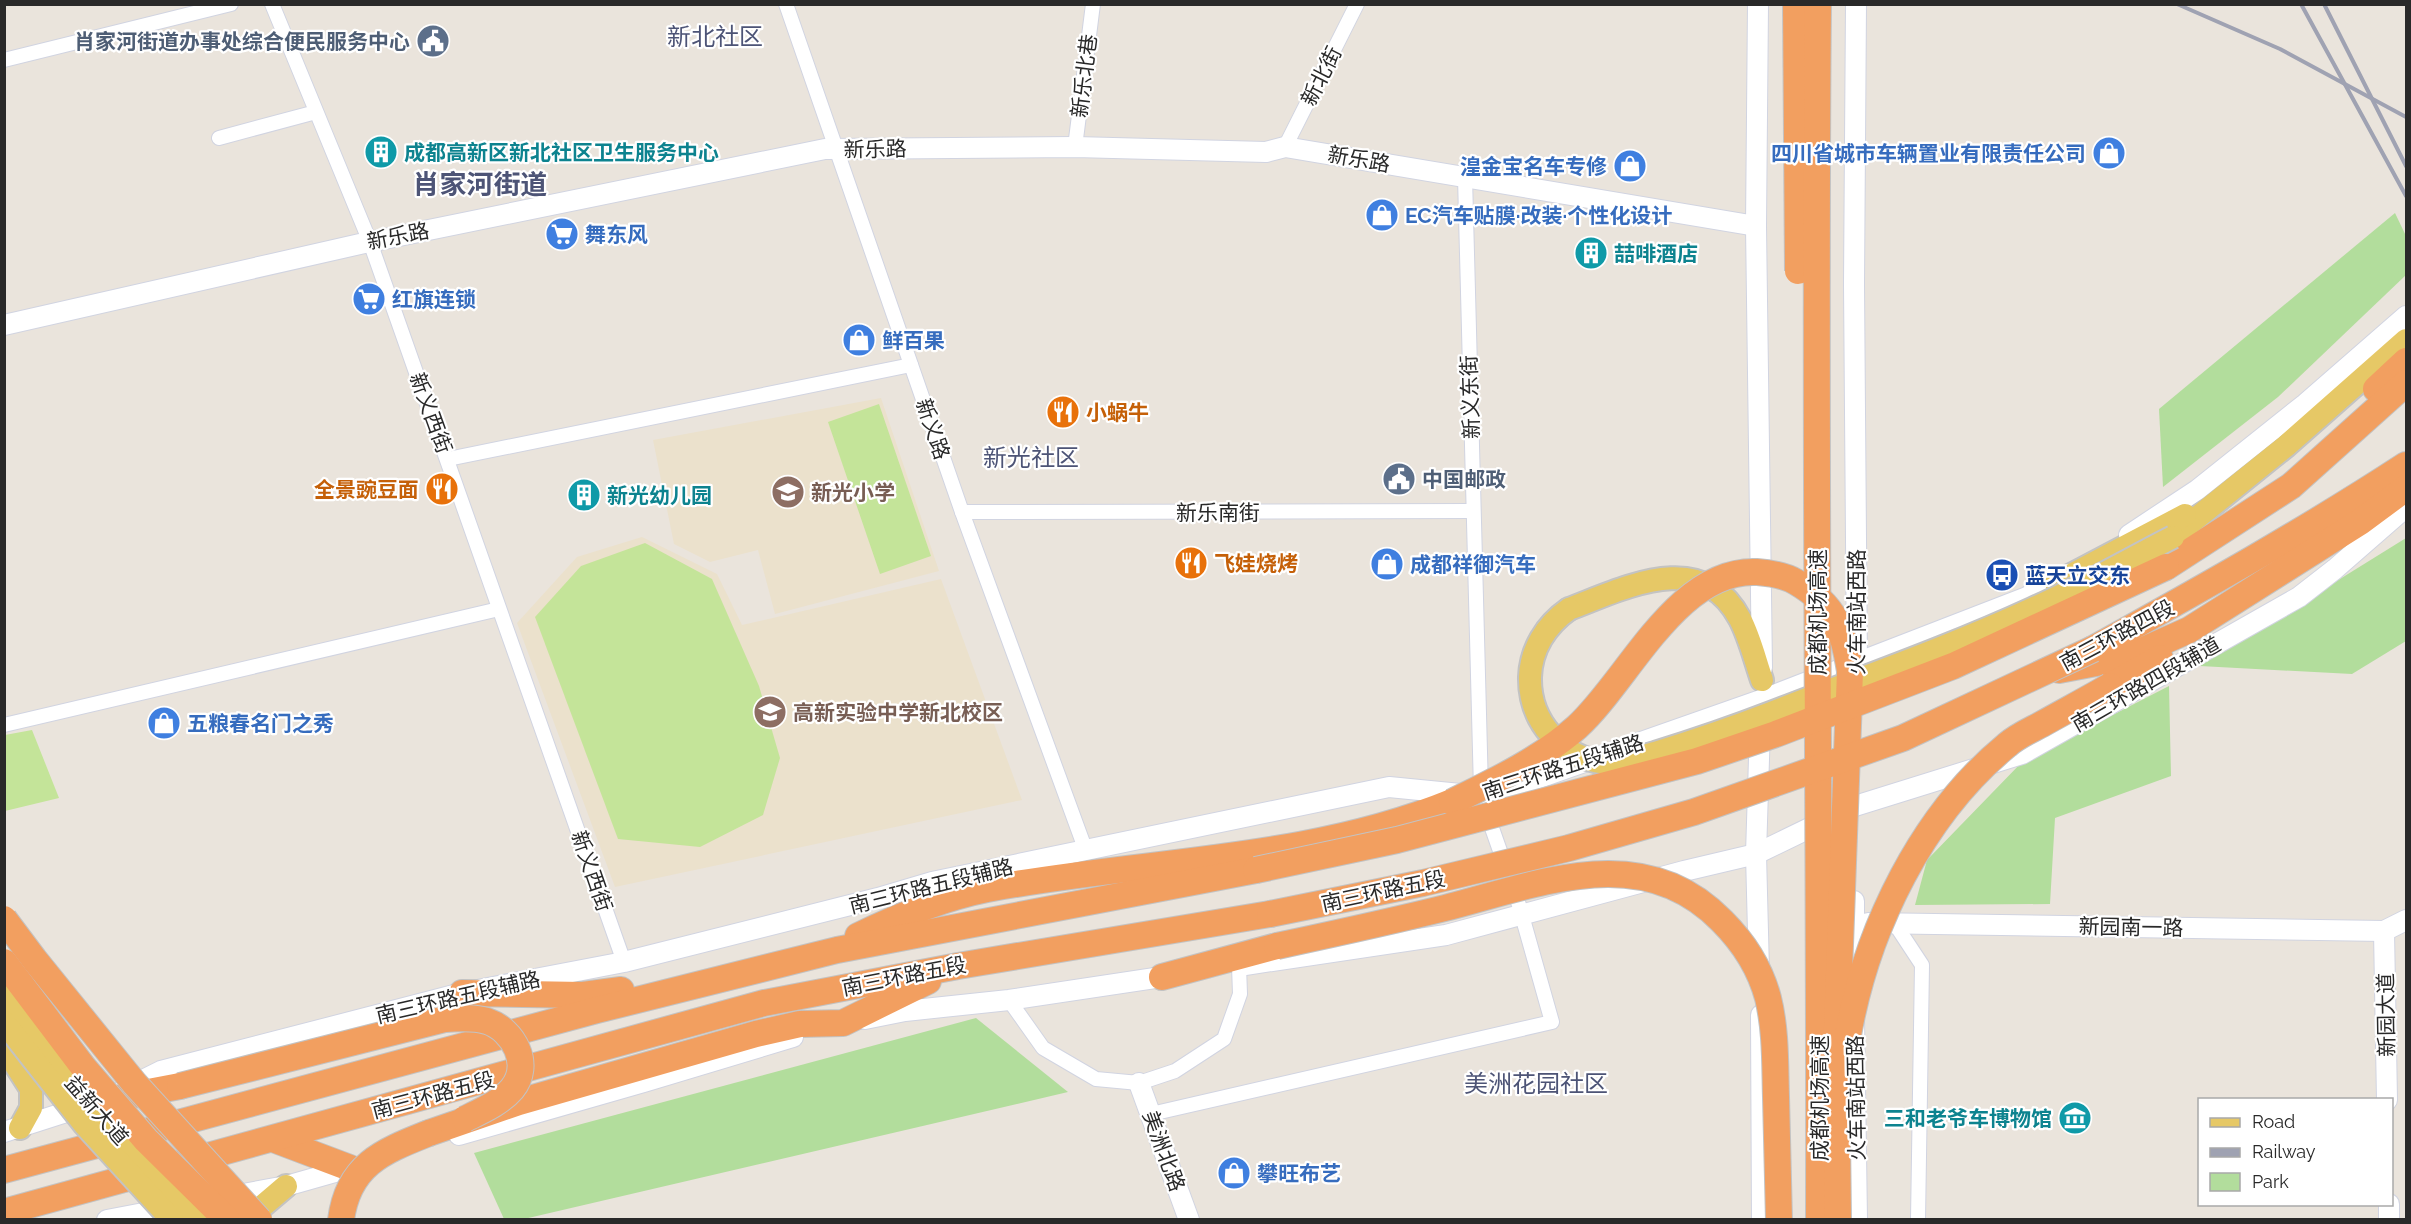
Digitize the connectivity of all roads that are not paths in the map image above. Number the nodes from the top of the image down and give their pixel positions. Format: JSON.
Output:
{"nodes":[{"id":1,"x":231,"y":4,"type":"edge"},
{"id":2,"x":272,"y":4,"type":"edge"},
{"id":3,"x":786,"y":4,"type":"edge"},
{"id":4,"x":1093,"y":4,"type":"edge"},
{"id":5,"x":1357,"y":4,"type":"edge"},
{"id":6,"x":1758,"y":4,"type":"edge"},
{"id":7,"x":1796,"y":4,"type":"edge"},
{"id":8,"x":1818,"y":4,"type":"edge"},
{"id":9,"x":1856,"y":4,"type":"edge"},
{"id":10,"x":4,"y":60,"type":"edge"},
{"id":11,"x":316,"y":112,"type":"junction"},
{"id":12,"x":219,"y":138,"type":"dead end"},
{"id":13,"x":1075,"y":147,"type":"junction"},
{"id":14,"x":1285,"y":147,"type":"junction"},
{"id":15,"x":837,"y":149,"type":"junction"},
{"id":16,"x":1465,"y":177,"type":"junction"},
{"id":17,"x":1756,"y":226,"type":"junction"},
{"id":18,"x":370,"y":242,"type":"junction"},
{"id":19,"x":2406,"y":316,"type":"edge"},
{"id":20,"x":4,"y":326,"type":"edge"},
{"id":21,"x":2406,"y":340,"type":"edge"},
{"id":22,"x":2406,"y":361,"type":"edge"},
{"id":23,"x":911,"y":365,"type":"junction"},
{"id":24,"x":2406,"y":383,"type":"edge"},
{"id":25,"x":2286,"y":447,"type":"junction"},
{"id":26,"x":448,"y":459,"type":"junction"},
{"id":27,"x":2406,"y":465,"type":"edge"},
{"id":28,"x":2406,"y":488,"type":"edge"},
{"id":29,"x":2406,"y":507,"type":"edge"},
{"id":30,"x":1473,"y":511,"type":"junction"},
{"id":31,"x":962,"y":512,"type":"junction"},
{"id":32,"x":2406,"y":522,"type":"edge"},
{"id":33,"x":2224,"y":529,"type":"junction"},
{"id":34,"x":2335,"y":569,"type":"junction"},
{"id":35,"x":2056,"y":582,"type":"junction"},
{"id":36,"x":500,"y":609,"type":"junction"},
{"id":37,"x":2093,"y":656,"type":"junction"},
{"id":38,"x":1857,"y":662,"type":"junction"},
{"id":39,"x":1762,"y":690,"type":"junction"},
{"id":40,"x":1808,"y":722,"type":"joint"},
{"id":41,"x":4,"y":725,"type":"edge"},
{"id":42,"x":1810,"y":771,"type":"joint"},
{"id":43,"x":1481,"y":796,"type":"junction"},
{"id":44,"x":1855,"y":806,"type":"junction"},
{"id":45,"x":1086,"y":851,"type":"junction"},
{"id":46,"x":1756,"y":854,"type":"junction"},
{"id":47,"x":1521,"y":914,"type":"junction"},
{"id":48,"x":4,"y":919,"type":"edge"},
{"id":49,"x":2406,"y":920,"type":"edge"},
{"id":50,"x":1853,"y":922,"type":"junction"},
{"id":51,"x":1895,"y":924,"type":"junction"},
{"id":52,"x":2384,"y":931,"type":"junction"},
{"id":53,"x":820,"y":954,"type":"junction"},
{"id":54,"x":4,"y":962,"type":"edge"},
{"id":55,"x":624,"y":962,"type":"junction"},
{"id":56,"x":958,"y":966,"type":"junction"},
{"id":57,"x":1239,"y":966,"type":"junction"},
{"id":58,"x":746,"y":972,"type":"junction"},
{"id":59,"x":1162,"y":977,"type":"junction"},
{"id":60,"x":4,"y":993,"type":"edge"},
{"id":61,"x":462,"y":993,"type":"junction"},
{"id":62,"x":1009,"y":1000,"type":"junction"},
{"id":63,"x":4,"y":1022,"type":"edge"},
{"id":64,"x":843,"y":1023,"type":"junction"},
{"id":65,"x":4,"y":1047,"type":"edge"},
{"id":66,"x":1139,"y":1083,"type":"junction"},
{"id":67,"x":1838,"y":1095,"type":"junction"},
{"id":68,"x":2387,"y":1098,"type":"edge"},
{"id":69,"x":102,"y":1101,"type":"junction"},
{"id":70,"x":1151,"y":1114,"type":"junction"},
{"id":71,"x":465,"y":1119,"type":"junction"},
{"id":72,"x":12,"y":1130,"type":"edge"},
{"id":73,"x":273,"y":1139,"type":"junction"},
{"id":74,"x":350,"y":1168,"type":"junction"},
{"id":75,"x":4,"y":1170,"type":"edge"},
{"id":76,"x":286,"y":1186,"type":"junction"},
{"id":77,"x":4,"y":1212,"type":"edge"},
{"id":78,"x":106,"y":1220,"type":"edge"},
{"id":79,"x":172,"y":1220,"type":"edge"},
{"id":80,"x":198,"y":1220,"type":"edge"},
{"id":81,"x":227,"y":1220,"type":"edge"},
{"id":82,"x":258,"y":1220,"type":"edge"},
{"id":83,"x":341,"y":1220,"type":"edge"},
{"id":84,"x":1189,"y":1220,"type":"edge"},
{"id":85,"x":1762,"y":1220,"type":"edge"},
{"id":86,"x":1779,"y":1220,"type":"edge"},
{"id":87,"x":1802,"y":1220,"type":"edge"},
{"id":88,"x":1819,"y":1220,"type":"edge"},
{"id":89,"x":1838,"y":1220,"type":"edge"},
{"id":90,"x":1857,"y":1220,"type":"edge"},
{"id":91,"x":1918,"y":1220,"type":"edge"}],
"edges":[{"from":1,"to":10,"type":"street"},
{"from":2,"to":11,"type":"street","name":"新义西街"},
{"from":3,"to":15,"type":"street","name":"新义路"},
{"from":4,"to":13,"type":"street","name":"新乐北巷"},
{"from":5,"to":14,"type":"street","name":"新北街"},
{"from":6,"to":17,"type":"main road"},
{"from":7,"to":87,"type":"highway","name":"成都机场高速","bridge":true},
{"from":8,"to":88,"type":"highway","name":"成都机场高速","bridge":true},
{"from":9,"to":38,"type":"main road","name":"火车南站西路"},
{"from":11,"to":12,"type":"street"},
{"from":11,"to":18,"type":"street","name":"新义西街"},
{"from":13,"to":14,"type":"main road","name":"新乐路"},
{"from":13,"to":15,"type":"main road","name":"新乐路"},
{"from":14,"to":16,"type":"main road","name":"新乐路"},
{"from":15,"to":18,"type":"main road","name":"新乐路"},
{"from":15,"to":23,"type":"street","name":"新义路"},
{"from":16,"to":17,"type":"main road","name":"新乐路"},
{"from":16,"to":30,"type":"street","name":"新义东街"},
{"from":17,"to":39,"type":"main road"},
{"from":18,"to":20,"type":"main road","name":"新乐路"},
{"from":18,"to":26,"type":"street","name":"新义西街"},
{"from":19,"to":35,"type":"main road"},
{"from":21,"to":25,"type":"main road"},
{"from":22,"to":33,"type":"highway","name":"南三环路四段"},
{"from":23,"to":26,"type":"street"},
{"from":23,"to":31,"type":"street","name":"新义路"},
{"from":24,"to":33,"type":"highway","name":"南三环路四段"},
{"from":25,"to":35,"type":"main road"},
{"from":25,"to":39,"type":"main road","bridge":true},
{"from":26,"to":36,"type":"street","name":"新义西街"},
{"from":27,"to":37,"type":"highway","name":"南三环路四段"},
{"from":28,"to":37,"type":"highway"},
{"from":29,"to":34,"type":"main road","name":"南三环路四段辅道"},
{"from":29,"to":67,"type":"highway","bridge":true},
{"from":30,"to":31,"type":"street","name":"新乐南街"},
{"from":30,"to":43,"type":"street","name":"新义东街"},
{"from":31,"to":45,"type":"street","name":"新义路"},
{"from":32,"to":34,"type":"main road"},
{"from":33,"to":40,"type":"highway","name":"南三环路四段","bridge":true},
{"from":34,"to":44,"type":"main road","name":"南三环路四段辅道"},
{"from":35,"to":38,"type":"main road"},
{"from":36,"to":41,"type":"street"},
{"from":36,"to":55,"type":"street","name":"新义西街"},
{"from":37,"to":42,"type":"highway","name":"南三环路四段","bridge":true},
{"from":38,"to":39,"type":"main road","name":"南三环路五段辅路"},
{"from":38,"to":44,"type":"main road","name":"火车南站西路"},
{"from":39,"to":43,"type":"main road","name":"南三环路五段辅路"},
{"from":39,"to":46,"type":"main road"},
{"from":40,"to":53,"type":"highway","name":"南三环路五段","bridge":true},
{"from":42,"to":56,"type":"highway","name":"南三环路五段","bridge":true},
{"from":43,"to":45,"type":"main road","name":"南三环路五段辅路"},
{"from":43,"to":47,"type":"street","name":"新义东街"},
{"from":44,"to":46,"type":"main road"},
{"from":44,"to":50,"type":"main road","name":"火车南站西路"},
{"from":45,"to":55,"type":"main road","name":"南三环路五段辅路"},
{"from":46,"to":47,"type":"main road"},
{"from":46,"to":85,"type":"main road"},
{"from":47,"to":57,"type":"main road"},
{"from":47,"to":70,"type":"street","name":"新义东街"},
{"from":48,"to":82,"type":"highway","bridge":true},
{"from":49,"to":52,"type":"main road","name":"新园南一路"},
{"from":50,"to":51,"type":"main road","name":"新园南一路"},
{"from":50,"to":90,"type":"main road","name":"火车南站西路"},
{"from":51,"to":52,"type":"main road","name":"新园南一路"},
{"from":51,"to":91,"type":"street"},
{"from":52,"to":68,"type":"main road","name":"新园大道"},
{"from":53,"to":58,"type":"highway","name":"南三环路五段"},
{"from":53,"to":67,"type":"highway","bridge":true},
{"from":54,"to":81,"type":"highway","bridge":true},
{"from":55,"to":61,"type":"main road","name":"南三环路五段辅路"},
{"from":56,"to":64,"type":"highway"},
{"from":56,"to":73,"type":"highway","name":"南三环路五段"},
{"from":57,"to":59,"type":"main road"},
{"from":57,"to":66,"type":"street"},
{"from":58,"to":61,"type":"highway"},
{"from":58,"to":75,"type":"highway","name":"南三环路五段"},
{"from":59,"to":62,"type":"main road"},
{"from":59,"to":86,"type":"highway","bridge":true},
{"from":60,"to":80,"type":"main road","name":"益新大道","bridge":true},
{"from":61,"to":69,"type":"main road","name":"南三环路五段辅路"},
{"from":62,"to":64,"type":"main road"},
{"from":62,"to":66,"type":"street"},
{"from":63,"to":79,"type":"main road","name":"益新大道","bridge":true},
{"from":64,"to":71,"type":"highway","bridge":true},
{"from":64,"to":74,"type":"main road"},
{"from":65,"to":72,"type":"main road"},
{"from":66,"to":70,"type":"main road","name":"美洲北路"},
{"from":67,"to":89,"type":"highway","bridge":true},
{"from":69,"to":71,"type":"highway","bridge":true},
{"from":69,"to":72,"type":"main road","name":"南三环路五段辅路"},
{"from":70,"to":84,"type":"main road","name":"美洲北路"},
{"from":71,"to":83,"type":"highway","bridge":true},
{"from":73,"to":74,"type":"highway"},
{"from":73,"to":77,"type":"highway","name":"南三环路五段"},
{"from":74,"to":76,"type":"main road"},
{"from":76,"to":78,"type":"main road"},
{"from":76,"to":82,"type":"main road"}]}
